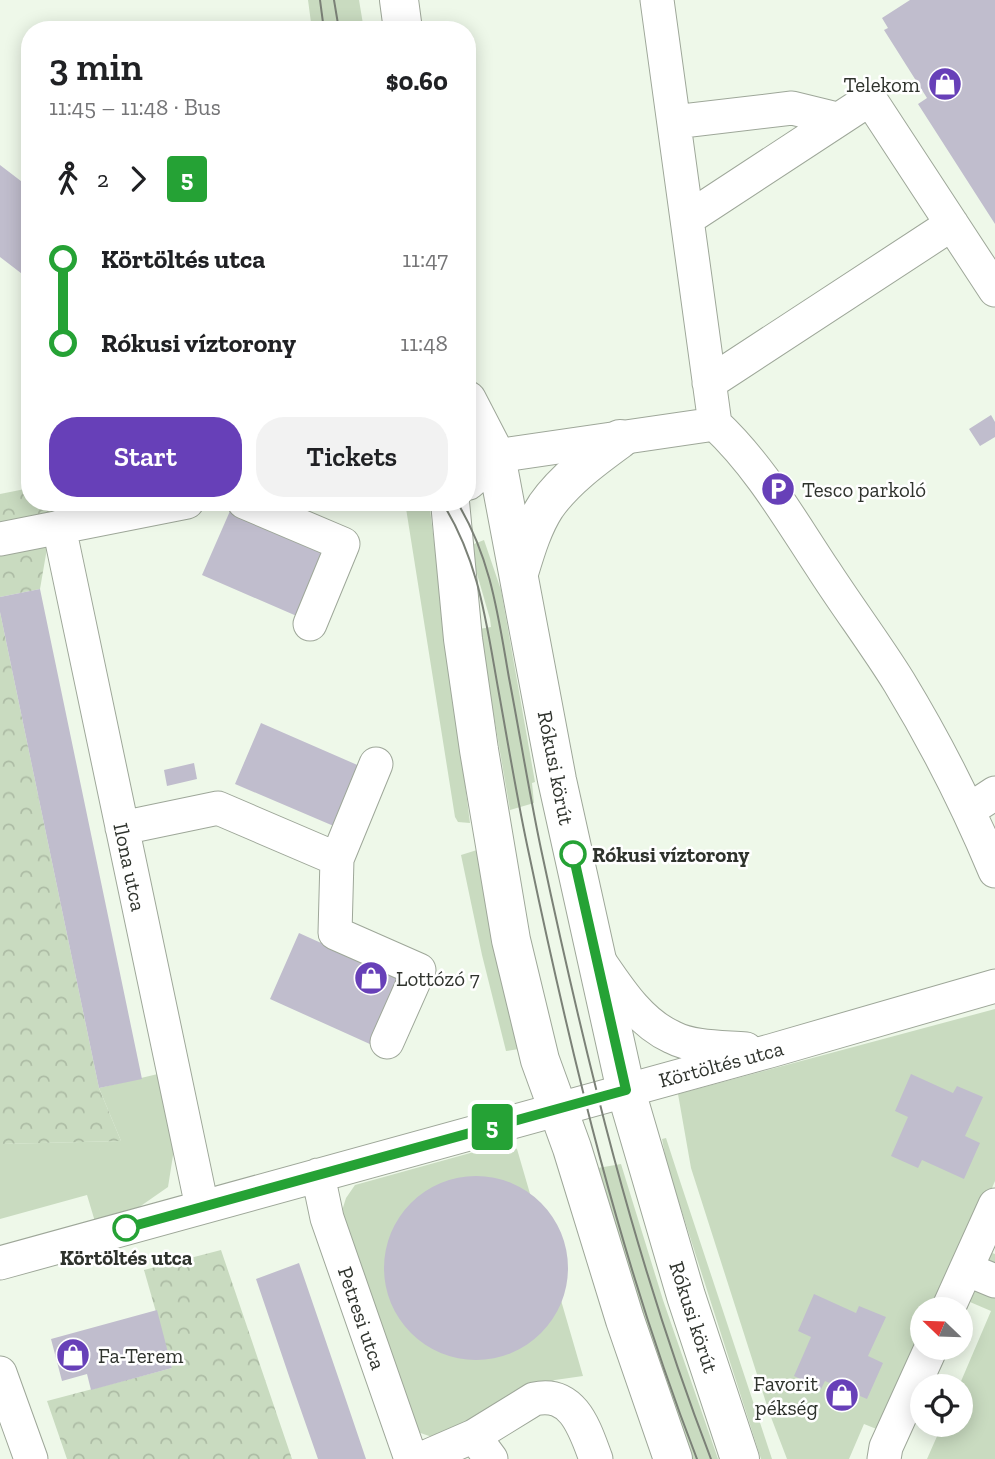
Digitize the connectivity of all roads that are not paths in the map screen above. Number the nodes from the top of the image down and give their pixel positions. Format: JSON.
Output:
{"nodes":[{"id":1,"x":399,"y":0,"type":"edge"},
{"id":2,"x":657,"y":0,"type":"edge"},
{"id":3,"x":402,"y":21,"type":"edge"},
{"id":4,"x":837,"y":119,"type":"junction"},
{"id":5,"x":674,"y":122,"type":"junction"},
{"id":6,"x":687,"y":219,"type":"junction"},
{"id":7,"x":952,"y":224,"type":"junction"},
{"id":8,"x":995,"y":290,"type":"edge"},
{"id":9,"x":709,"y":383,"type":"junction"},
{"id":10,"x":476,"y":417,"type":"edge"},
{"id":11,"x":715,"y":424,"type":"junction"},
{"id":12,"x":620,"y":439,"type":"junction"},
{"id":13,"x":496,"y":456,"type":"junction"},
{"id":14,"x":476,"y":476,"type":"edge"},
{"id":15,"x":141,"y":511,"type":"edge"},
{"id":16,"x":265,"y":511,"type":"edge"},
{"id":17,"x":455,"y":511,"type":"edge"},
{"id":18,"x":59,"y":527,"type":"junction"},
{"id":19,"x":0,"y":539,"type":"edge"},
{"id":20,"x":519,"y":575,"type":"junction"},
{"id":21,"x":310,"y":624,"type":"dead end"},
{"id":22,"x":376,"y":764,"type":"dead end"},
{"id":23,"x":982,"y":802,"type":"edge"},
{"id":24,"x":122,"y":828,"type":"junction"},
{"id":25,"x":337,"y":859,"type":"junction"},
{"id":26,"x":995,"y":871,"type":"edge"},
{"id":27,"x":594,"y":953,"type":"junction"},
{"id":28,"x":995,"y":986,"type":"edge"},
{"id":29,"x":387,"y":1042,"type":"dead end"},
{"id":30,"x":769,"y":1051,"type":"junction"},
{"id":31,"x":626,"y":1090,"type":"junction"},
{"id":32,"x":558,"y":1109,"type":"junction"},
{"id":33,"x":318,"y":1175,"type":"junction"},
{"id":34,"x":995,"y":1205,"type":"edge"},
{"id":35,"x":202,"y":1207,"type":"junction"},
{"id":36,"x":0,"y":1263,"type":"edge"},
{"id":37,"x":981,"y":1275,"type":"edge"},
{"id":38,"x":960,"y":1297,"type":"edge"},
{"id":39,"x":925,"y":1360,"type":"edge"},
{"id":40,"x":0,"y":1373,"type":"edge"},
{"id":41,"x":482,"y":1448,"type":"edge"},
{"id":42,"x":31,"y":1459,"type":"edge"},
{"id":43,"x":411,"y":1459,"type":"edge"},
{"id":44,"x":421,"y":1459,"type":"edge"},
{"id":45,"x":596,"y":1459,"type":"edge"},
{"id":46,"x":673,"y":1459,"type":"edge"},
{"id":47,"x":740,"y":1459,"type":"edge"},
{"id":48,"x":884,"y":1459,"type":"edge"}],
"edges":[{"from":1,"to":3,"type":"main road"},
{"from":2,"to":5,"type":"street"},
{"from":4,"to":5,"type":"street"},
{"from":4,"to":6,"type":"street"},
{"from":4,"to":7,"type":"street"},
{"from":5,"to":6,"type":"street"},
{"from":6,"to":9,"type":"street"},
{"from":7,"to":8,"type":"street"},
{"from":7,"to":9,"type":"street"},
{"from":9,"to":11,"type":"street"},
{"from":10,"to":13,"type":"main road","name":"Rókusi körút"},
{"from":11,"to":12,"type":"street"},
{"from":11,"to":23,"type":"street"},
{"from":12,"to":13,"type":"street"},
{"from":12,"to":20,"type":"main road"},
{"from":13,"to":14,"type":"main road"},
{"from":13,"to":20,"type":"main road","name":"Rókusi körút"},
{"from":15,"to":18,"type":"street"},
{"from":16,"to":21,"type":"street"},
{"from":17,"to":32,"type":"main road"},
{"from":18,"to":19,"type":"street"},
{"from":18,"to":24,"type":"street","name":"Ilona utca"},
{"from":20,"to":27,"type":"main road","name":"Rókusi körút"},
{"from":22,"to":25,"type":"street"},
{"from":23,"to":26,"type":"street"},
{"from":24,"to":25,"type":"street"},
{"from":24,"to":35,"type":"street","name":"Ilona utca"},
{"from":25,"to":29,"type":"street"},
{"from":27,"to":30,"type":"street"},
{"from":27,"to":31,"type":"main road","name":"Rókusi körút"},
{"from":28,"to":30,"type":"street","name":"Körtöltés utca"},
{"from":30,"to":31,"type":"street","name":"Körtöltés utca"},
{"from":31,"to":32,"type":"street","name":"Körtöltés utca"},
{"from":31,"to":47,"type":"main road","name":"Rókusi körút"},
{"from":32,"to":33,"type":"street","name":"Körtöltés utca"},
{"from":32,"to":46,"type":"main road"},
{"from":33,"to":35,"type":"street","name":"Körtöltés utca"},
{"from":33,"to":43,"type":"street","name":"Petresi utca"},
{"from":34,"to":37,"type":"street"},
{"from":35,"to":36,"type":"street","name":"Körtöltés utca"},
{"from":37,"to":38,"type":"street"},
{"from":39,"to":48,"type":"street"},
{"from":40,"to":42,"type":"street"},
{"from":41,"to":44,"type":"street"},
{"from":41,"to":45,"type":"street"}]}
